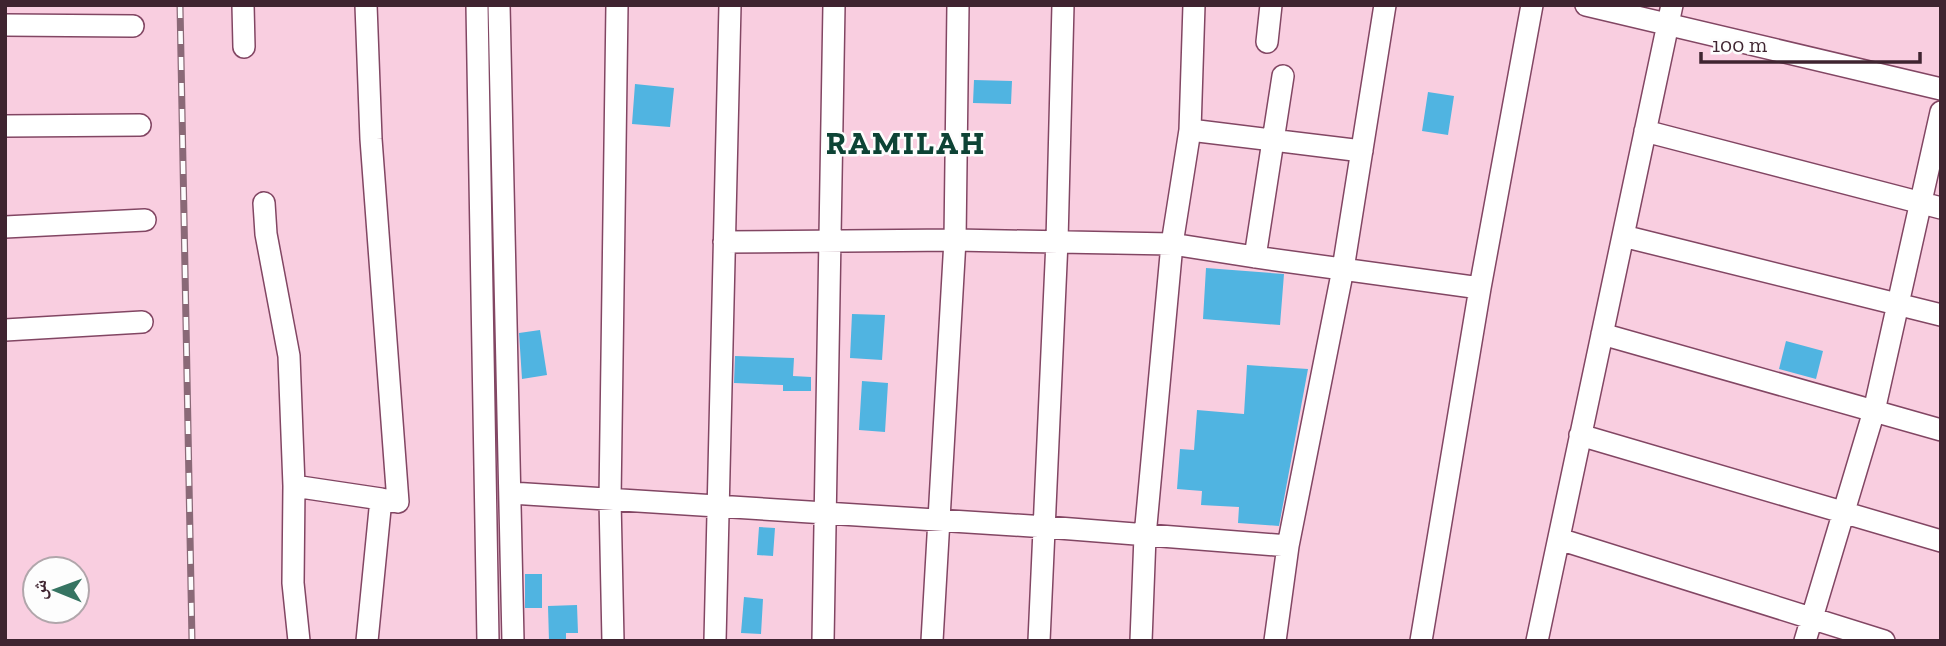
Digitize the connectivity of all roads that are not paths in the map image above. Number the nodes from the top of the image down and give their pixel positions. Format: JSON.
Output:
{"nodes":[{"id":1,"x":243,"y":5,"type":"edge"},
{"id":2,"x":366,"y":5,"type":"edge"},
{"id":3,"x":477,"y":5,"type":"edge"},
{"id":4,"x":499,"y":5,"type":"edge"},
{"id":5,"x":617,"y":5,"type":"edge"},
{"id":6,"x":730,"y":5,"type":"edge"},
{"id":7,"x":834,"y":5,"type":"edge"},
{"id":8,"x":958,"y":5,"type":"edge"},
{"id":9,"x":1063,"y":5,"type":"edge"},
{"id":10,"x":1194,"y":5,"type":"edge"},
{"id":11,"x":1271,"y":5,"type":"edge"},
{"id":12,"x":1385,"y":5,"type":"edge"},
{"id":13,"x":1532,"y":5,"type":"edge"},
{"id":14,"x":1586,"y":5,"type":"edge"},
{"id":15,"x":1670,"y":15,"type":"edge"},
{"id":16,"x":5,"y":25,"type":"edge"},
{"id":17,"x":133,"y":26,"type":"dead end"},
{"id":18,"x":1267,"y":42,"type":"dead end"},
{"id":19,"x":244,"y":47,"type":"dead end"},
{"id":20,"x":1283,"y":76,"type":"dead end"},
{"id":21,"x":1941,"y":89,"type":"edge"},
{"id":22,"x":1941,"y":112,"type":"edge"},
{"id":23,"x":140,"y":125,"type":"dead end"},
{"id":24,"x":5,"y":126,"type":"edge"},
{"id":25,"x":1189,"y":130,"type":"junction"},
{"id":26,"x":1645,"y":131,"type":"junction"},
{"id":27,"x":1272,"y":140,"type":"junction"},
{"id":28,"x":1362,"y":151,"type":"junction"},
{"id":29,"x":264,"y":203,"type":"dead end"},
{"id":30,"x":1931,"y":205,"type":"edge"},
{"id":31,"x":145,"y":220,"type":"dead end"},
{"id":32,"x":5,"y":227,"type":"edge"},
{"id":33,"x":1623,"y":236,"type":"junction"},
{"id":34,"x":830,"y":240,"type":"junction"},
{"id":35,"x":955,"y":240,"type":"junction"},
{"id":36,"x":1058,"y":241,"type":"junction"},
{"id":37,"x":724,"y":242,"type":"junction"},
{"id":38,"x":1172,"y":244,"type":"junction"},
{"id":39,"x":1255,"y":257,"type":"junction"},
{"id":40,"x":1343,"y":269,"type":"junction"},
{"id":41,"x":1480,"y":288,"type":"junction"},
{"id":42,"x":1898,"y":303,"type":"junction"},
{"id":43,"x":1941,"y":315,"type":"edge"},
{"id":44,"x":142,"y":322,"type":"dead end"},
{"id":45,"x":5,"y":330,"type":"edge"},
{"id":46,"x":1602,"y":334,"type":"junction"},
{"id":47,"x":1874,"y":411,"type":"junction"},
{"id":48,"x":1941,"y":430,"type":"edge"},
{"id":49,"x":1580,"y":435,"type":"junction"},
{"id":50,"x":294,"y":486,"type":"junction"},
{"id":51,"x":510,"y":493,"type":"junction"},
{"id":52,"x":381,"y":499,"type":"junction"},
{"id":53,"x":610,"y":500,"type":"junction"},
{"id":54,"x":717,"y":506,"type":"junction"},
{"id":55,"x":825,"y":513,"type":"junction"},
{"id":56,"x":1843,"y":513,"type":"junction"},
{"id":57,"x":939,"y":520,"type":"junction"},
{"id":58,"x":1046,"y":527,"type":"junction"},
{"id":59,"x":1145,"y":536,"type":"junction"},
{"id":60,"x":1559,"y":539,"type":"junction"},
{"id":61,"x":1941,"y":541,"type":"edge"},
{"id":62,"x":1288,"y":546,"type":"junction"},
{"id":63,"x":1811,"y":618,"type":"junction"},
{"id":64,"x":299,"y":641,"type":"edge"},
{"id":65,"x":367,"y":641,"type":"edge"},
{"id":66,"x":488,"y":641,"type":"edge"},
{"id":67,"x":513,"y":641,"type":"edge"},
{"id":68,"x":613,"y":641,"type":"edge"},
{"id":69,"x":715,"y":641,"type":"edge"},
{"id":70,"x":823,"y":641,"type":"edge"},
{"id":71,"x":932,"y":641,"type":"edge"},
{"id":72,"x":1039,"y":641,"type":"edge"},
{"id":73,"x":1141,"y":641,"type":"edge"},
{"id":74,"x":1275,"y":641,"type":"edge"},
{"id":75,"x":1421,"y":641,"type":"edge"},
{"id":76,"x":1537,"y":641,"type":"edge"},
{"id":77,"x":1805,"y":641,"type":"edge"},
{"id":78,"x":1884,"y":641,"type":"edge"}],
"edges":[{"from":1,"to":19,"type":"street"},
{"from":2,"to":52,"type":"street"},
{"from":3,"to":66,"type":"street"},
{"from":4,"to":51,"type":"street"},
{"from":5,"to":53,"type":"street"},
{"from":6,"to":37,"type":"street"},
{"from":7,"to":34,"type":"street"},
{"from":8,"to":35,"type":"street"},
{"from":9,"to":36,"type":"street"},
{"from":10,"to":25,"type":"street"},
{"from":11,"to":18,"type":"street"},
{"from":12,"to":28,"type":"street"},
{"from":13,"to":41,"type":"street"},
{"from":14,"to":15,"type":"street"},
{"from":15,"to":21,"type":"street"},
{"from":15,"to":26,"type":"street"},
{"from":16,"to":17,"type":"street"},
{"from":20,"to":27,"type":"street"},
{"from":22,"to":30,"type":"street"},
{"from":23,"to":24,"type":"street"},
{"from":25,"to":27,"type":"street"},
{"from":25,"to":38,"type":"street"},
{"from":26,"to":30,"type":"street"},
{"from":26,"to":33,"type":"street"},
{"from":27,"to":28,"type":"street"},
{"from":27,"to":39,"type":"street"},
{"from":28,"to":40,"type":"street"},
{"from":29,"to":50,"type":"street"},
{"from":30,"to":42,"type":"street"},
{"from":31,"to":32,"type":"street"},
{"from":33,"to":42,"type":"street"},
{"from":33,"to":46,"type":"street"},
{"from":34,"to":35,"type":"street"},
{"from":34,"to":37,"type":"street"},
{"from":34,"to":55,"type":"street"},
{"from":35,"to":36,"type":"street"},
{"from":35,"to":57,"type":"street"},
{"from":36,"to":38,"type":"street"},
{"from":36,"to":58,"type":"street"},
{"from":37,"to":54,"type":"street"},
{"from":38,"to":39,"type":"street"},
{"from":38,"to":59,"type":"street"},
{"from":39,"to":40,"type":"street"},
{"from":40,"to":41,"type":"street"},
{"from":40,"to":62,"type":"street"},
{"from":41,"to":75,"type":"street"},
{"from":42,"to":43,"type":"street"},
{"from":42,"to":47,"type":"street"},
{"from":44,"to":45,"type":"street"},
{"from":46,"to":47,"type":"street"},
{"from":46,"to":49,"type":"street"},
{"from":47,"to":48,"type":"street"},
{"from":47,"to":56,"type":"street"},
{"from":49,"to":56,"type":"street"},
{"from":49,"to":60,"type":"street"},
{"from":50,"to":52,"type":"street"},
{"from":50,"to":64,"type":"street"},
{"from":51,"to":53,"type":"street"},
{"from":51,"to":67,"type":"street"},
{"from":52,"to":65,"type":"street"},
{"from":53,"to":54,"type":"street"},
{"from":53,"to":68,"type":"street"},
{"from":54,"to":55,"type":"street"},
{"from":54,"to":69,"type":"street"},
{"from":55,"to":57,"type":"street"},
{"from":55,"to":70,"type":"street"},
{"from":56,"to":61,"type":"street"},
{"from":56,"to":63,"type":"street"},
{"from":57,"to":58,"type":"street"},
{"from":57,"to":71,"type":"street"},
{"from":58,"to":59,"type":"street"},
{"from":58,"to":72,"type":"street"},
{"from":59,"to":62,"type":"street"},
{"from":59,"to":73,"type":"street"},
{"from":60,"to":63,"type":"street"},
{"from":60,"to":76,"type":"street"},
{"from":62,"to":74,"type":"street"},
{"from":63,"to":77,"type":"street"},
{"from":63,"to":78,"type":"street"}]}
